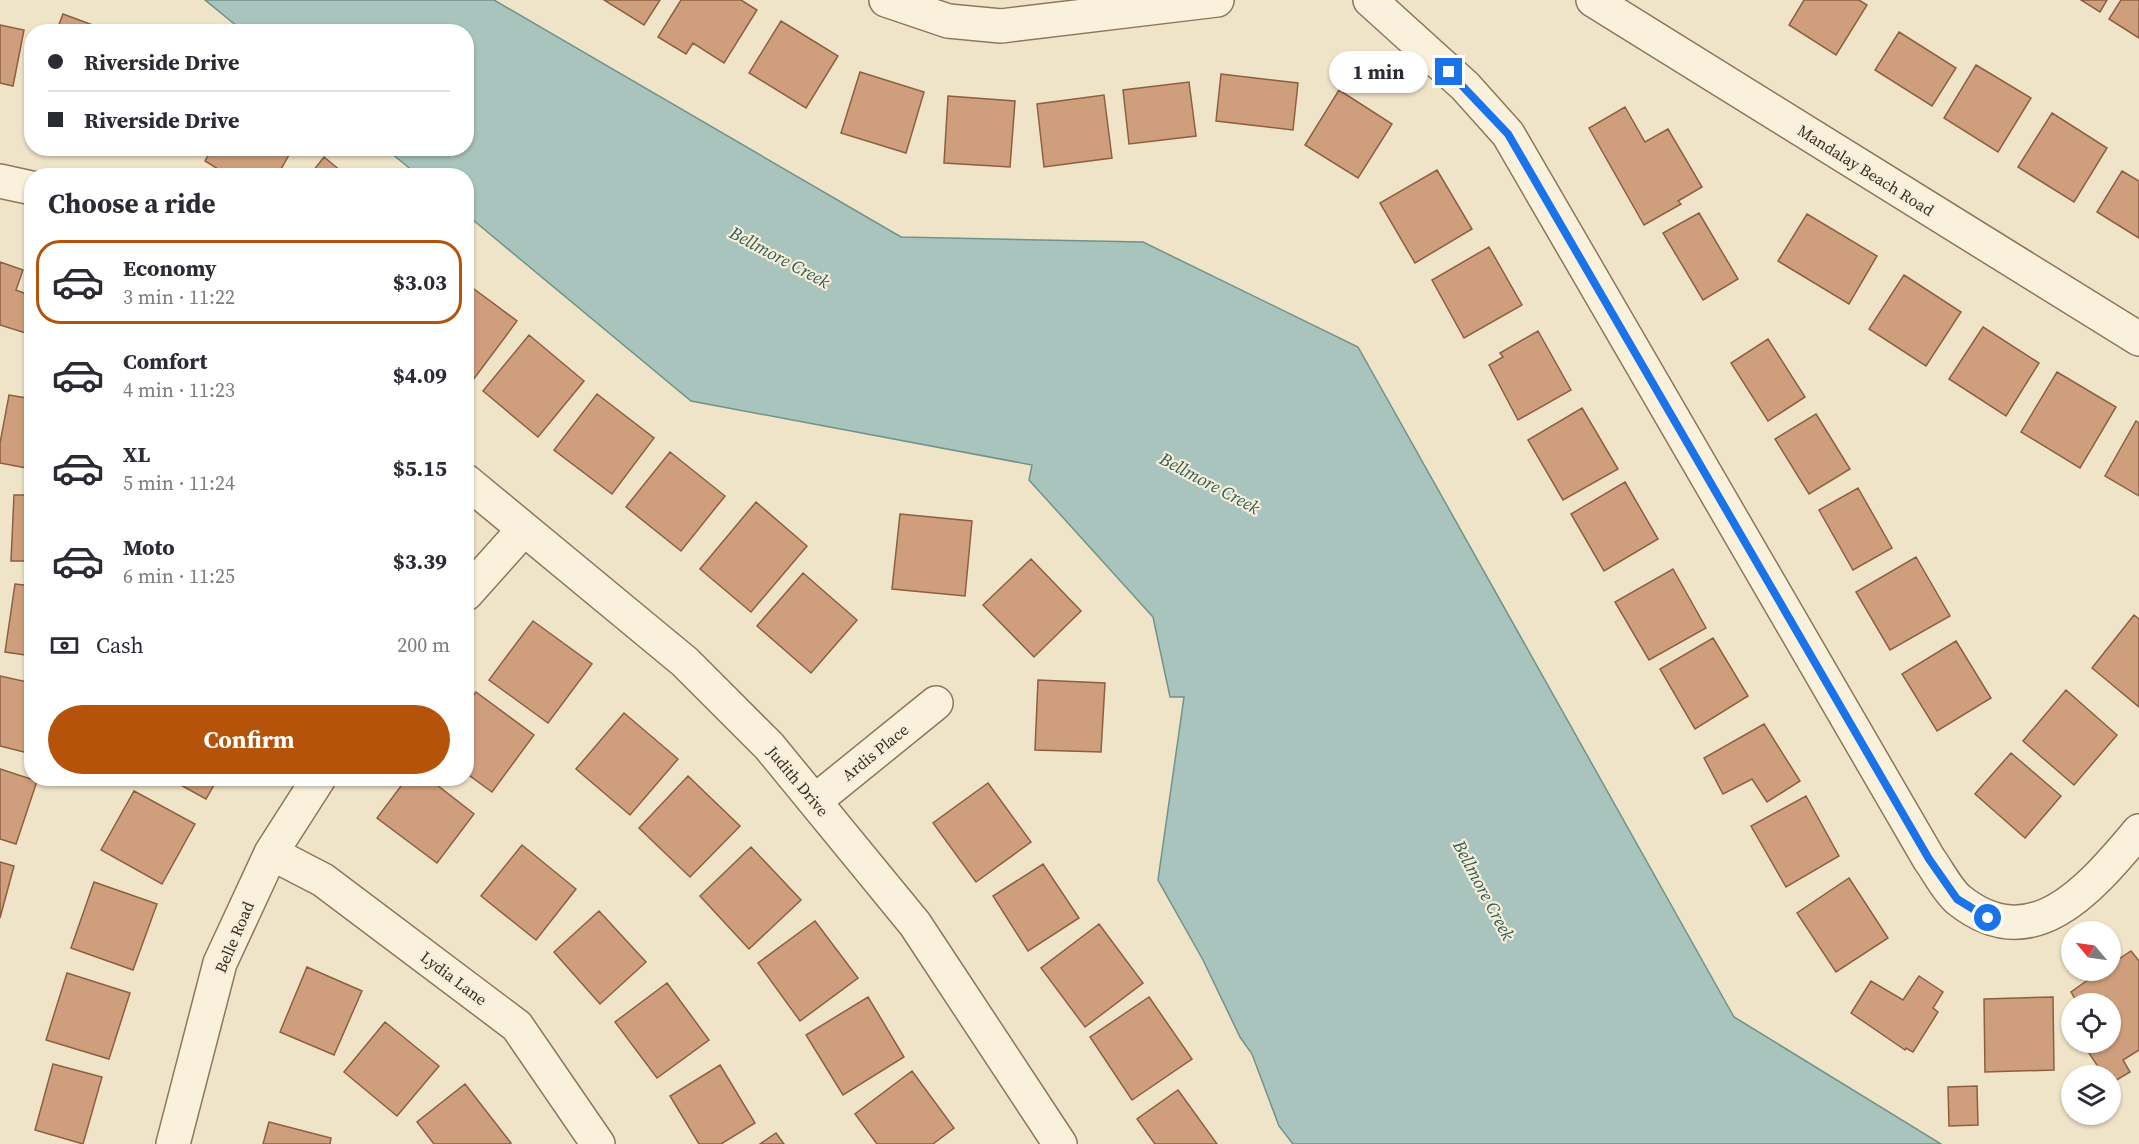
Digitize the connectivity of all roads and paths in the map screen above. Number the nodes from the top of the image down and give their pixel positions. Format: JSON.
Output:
{"nodes":[{"id":1,"x":886,"y":0,"type":"edge"},
{"id":2,"x":1217,"y":0,"type":"edge"},
{"id":3,"x":1370,"y":0,"type":"edge"},
{"id":4,"x":1593,"y":0,"type":"edge"},
{"id":5,"x":0,"y":181,"type":"edge"},
{"id":6,"x":24,"y":186,"type":"edge"},
{"id":7,"x":2139,"y":339,"type":"edge"},
{"id":8,"x":474,"y":487,"type":"edge"},
{"id":9,"x":524,"y":528,"type":"junction"},
{"id":10,"x":474,"y":585,"type":"edge"},
{"id":11,"x":936,"y":703,"type":"dead end"},
{"id":12,"x":314,"y":786,"type":"edge"},
{"id":13,"x":815,"y":801,"type":"junction"},
{"id":14,"x":2139,"y":831,"type":"edge"},
{"id":15,"x":271,"y":853,"type":"junction"},
{"id":16,"x":173,"y":1144,"type":"edge"},
{"id":17,"x":598,"y":1144,"type":"edge"},
{"id":18,"x":1060,"y":1144,"type":"edge"}],
"edges":[{"from":1,"to":2,"type":"street"},
{"from":3,"to":14,"type":"street"},
{"from":4,"to":7,"type":"street","name":"Mandalay Beach Road"},
{"from":5,"to":6,"type":"street"},
{"from":8,"to":9,"type":"street","name":"Judith Drive"},
{"from":9,"to":10,"type":"street"},
{"from":9,"to":13,"type":"street","name":"Judith Drive"},
{"from":11,"to":13,"type":"street","name":"Ardis Place"},
{"from":12,"to":15,"type":"street","name":"Belle Road"},
{"from":13,"to":18,"type":"street","name":"Judith Drive"},
{"from":15,"to":16,"type":"street","name":"Belle Road"},
{"from":15,"to":17,"type":"street","name":"Lydia Lane"}]}
